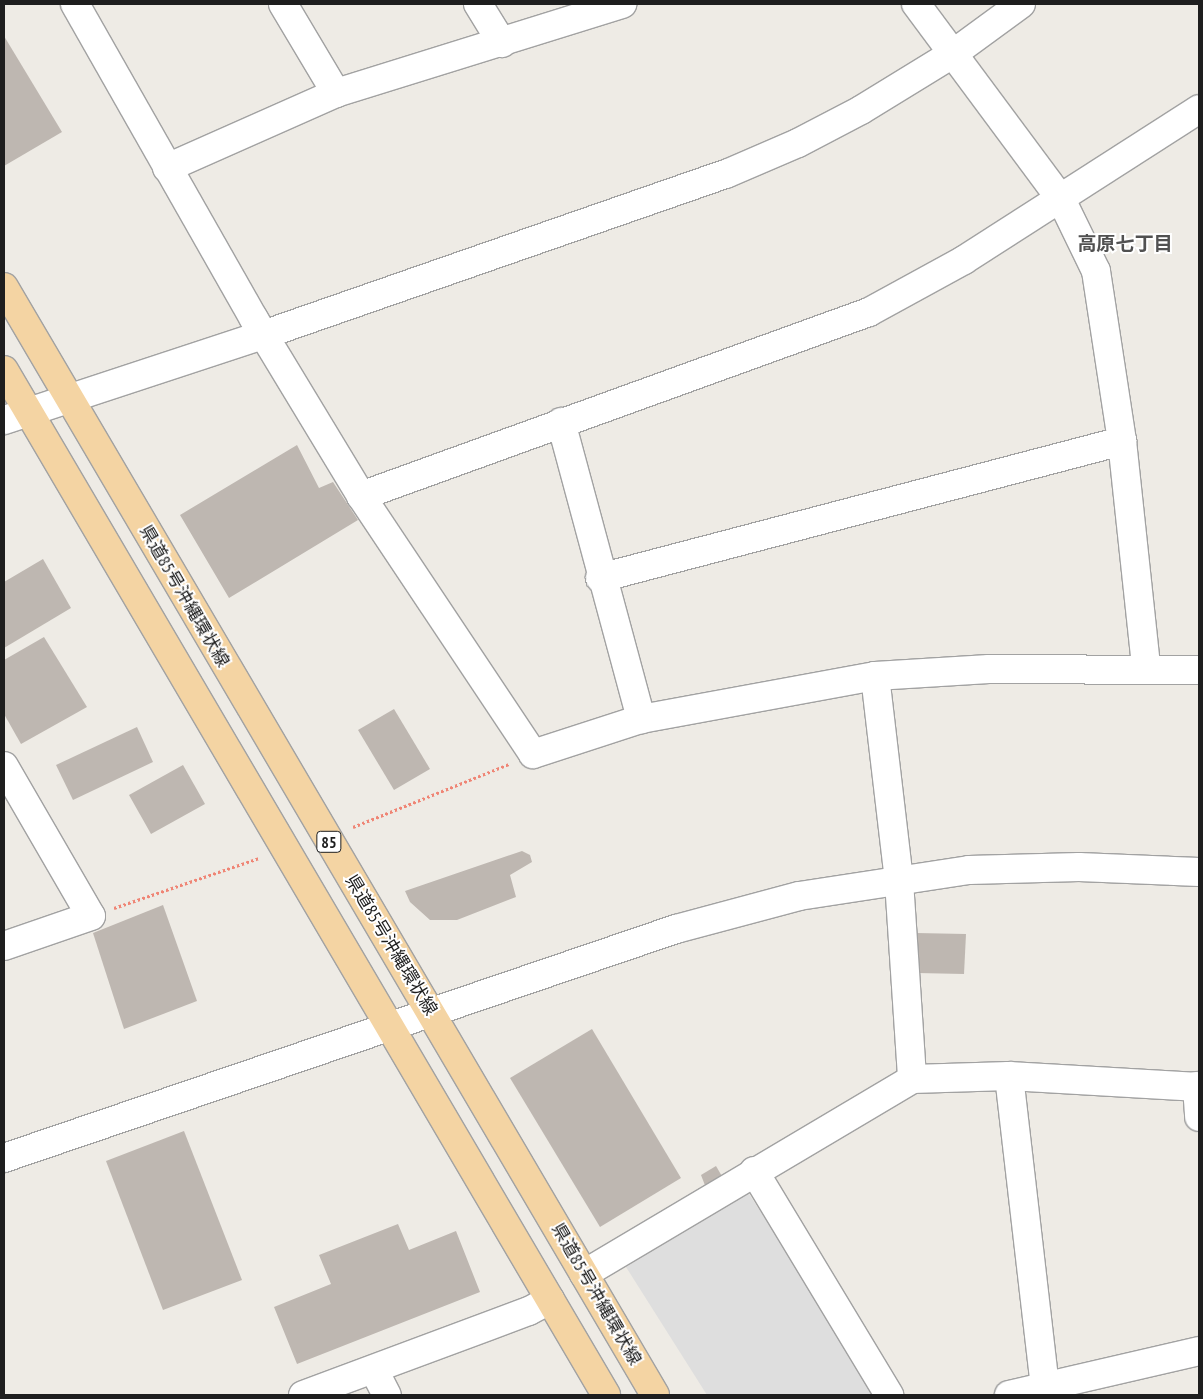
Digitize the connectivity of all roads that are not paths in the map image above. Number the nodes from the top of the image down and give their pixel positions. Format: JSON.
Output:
{"nodes":[{"id":1,"x":75,"y":4,"type":"edge"},
{"id":2,"x":283,"y":4,"type":"edge"},
{"id":3,"x":478,"y":4,"type":"edge"},
{"id":4,"x":622,"y":4,"type":"edge"},
{"id":5,"x":916,"y":4,"type":"edge"},
{"id":6,"x":1021,"y":4,"type":"edge"},
{"id":7,"x":502,"y":43,"type":"junction"},
{"id":8,"x":954,"y":53,"type":"junction"},
{"id":9,"x":336,"y":93,"type":"junction"},
{"id":10,"x":1199,"y":109,"type":"edge"},
{"id":11,"x":167,"y":168,"type":"junction"},
{"id":12,"x":1061,"y":198,"type":"junction"},
{"id":13,"x":4,"y":287,"type":"edge"},
{"id":14,"x":263,"y":335,"type":"junction"},
{"id":15,"x":4,"y":370,"type":"edge"},
{"id":16,"x":70,"y":399,"type":"junction"},
{"id":17,"x":16,"y":416,"type":"edge"},
{"id":18,"x":561,"y":422,"type":"junction"},
{"id":19,"x":1122,"y":441,"type":"junction"},
{"id":20,"x":361,"y":496,"type":"junction"},
{"id":21,"x":600,"y":578,"type":"junction"},
{"id":22,"x":1146,"y":667,"type":"junction"},
{"id":23,"x":1199,"y":670,"type":"edge"},
{"id":24,"x":875,"y":676,"type":"junction"},
{"id":25,"x":641,"y":719,"type":"junction"},
{"id":26,"x":6,"y":774,"type":"edge"},
{"id":27,"x":1199,"y":872,"type":"edge"},
{"id":28,"x":899,"y":881,"type":"junction"},
{"id":29,"x":4,"y":946,"type":"edge"},
{"id":30,"x":430,"y":1011,"type":"junction"},
{"id":31,"x":388,"y":1024,"type":"junction"},
{"id":32,"x":1009,"y":1076,"type":"junction"},
{"id":33,"x":912,"y":1078,"type":"junction"},
{"id":34,"x":1198,"y":1086,"type":"edge"},
{"id":35,"x":1199,"y":1117,"type":"edge"},
{"id":36,"x":4,"y":1158,"type":"edge"},
{"id":37,"x":754,"y":1170,"type":"junction"},
{"id":38,"x":584,"y":1274,"type":"junction"},
{"id":39,"x":550,"y":1300,"type":"junction"},
{"id":40,"x":1199,"y":1351,"type":"edge"},
{"id":41,"x":374,"y":1370,"type":"junction"},
{"id":42,"x":1045,"y":1386,"type":"junction"},
{"id":43,"x":303,"y":1395,"type":"edge"},
{"id":44,"x":387,"y":1395,"type":"edge"},
{"id":45,"x":606,"y":1395,"type":"edge"},
{"id":46,"x":655,"y":1395,"type":"edge"},
{"id":47,"x":889,"y":1395,"type":"edge"},
{"id":48,"x":1009,"y":1395,"type":"edge"}],
"edges":[{"from":1,"to":11,"type":"street"},
{"from":2,"to":9,"type":"street"},
{"from":3,"to":7,"type":"street"},
{"from":4,"to":7,"type":"street"},
{"from":5,"to":8,"type":"street"},
{"from":6,"to":8,"type":"street"},
{"from":7,"to":9,"type":"street"},
{"from":8,"to":12,"type":"street"},
{"from":8,"to":14,"type":"street"},
{"from":9,"to":11,"type":"street"},
{"from":10,"to":12,"type":"street"},
{"from":11,"to":14,"type":"street"},
{"from":12,"to":18,"type":"street"},
{"from":12,"to":19,"type":"street"},
{"from":13,"to":16,"type":"main road","name":"県道85号沖縄環状線","number":"85"},
{"from":14,"to":16,"type":"street"},
{"from":14,"to":20,"type":"street"},
{"from":15,"to":17,"type":"main road","number":"85"},
{"from":16,"to":17,"type":"street"},
{"from":16,"to":30,"type":"main road","name":"県道85号沖縄環状線","number":"85"},
{"from":17,"to":31,"type":"main road","number":"85"},
{"from":18,"to":20,"type":"street"},
{"from":18,"to":21,"type":"street"},
{"from":19,"to":21,"type":"street"},
{"from":19,"to":22,"type":"street"},
{"from":20,"to":25,"type":"street"},
{"from":21,"to":25,"type":"street"},
{"from":22,"to":23,"type":"street"},
{"from":22,"to":24,"type":"street"},
{"from":24,"to":25,"type":"street"},
{"from":24,"to":28,"type":"street"},
{"from":26,"to":29,"type":"street"},
{"from":27,"to":28,"type":"street"},
{"from":28,"to":30,"type":"street"},
{"from":28,"to":33,"type":"street"},
{"from":30,"to":31,"type":"street"},
{"from":30,"to":38,"type":"main road","name":"県道85号沖縄環状線","number":"85"},
{"from":31,"to":36,"type":"street"},
{"from":31,"to":39,"type":"main road","number":"85"},
{"from":32,"to":33,"type":"street"},
{"from":32,"to":34,"type":"street"},
{"from":32,"to":42,"type":"street"},
{"from":33,"to":37,"type":"street"},
{"from":34,"to":35,"type":"street"},
{"from":37,"to":38,"type":"street"},
{"from":37,"to":47,"type":"street"},
{"from":38,"to":46,"type":"main road","name":"県道85号沖縄環状線","number":"85"},
{"from":39,"to":41,"type":"street"},
{"from":39,"to":45,"type":"main road","number":"85"},
{"from":40,"to":42,"type":"street"},
{"from":41,"to":43,"type":"street"},
{"from":41,"to":44,"type":"street"},
{"from":42,"to":48,"type":"street"}]}
